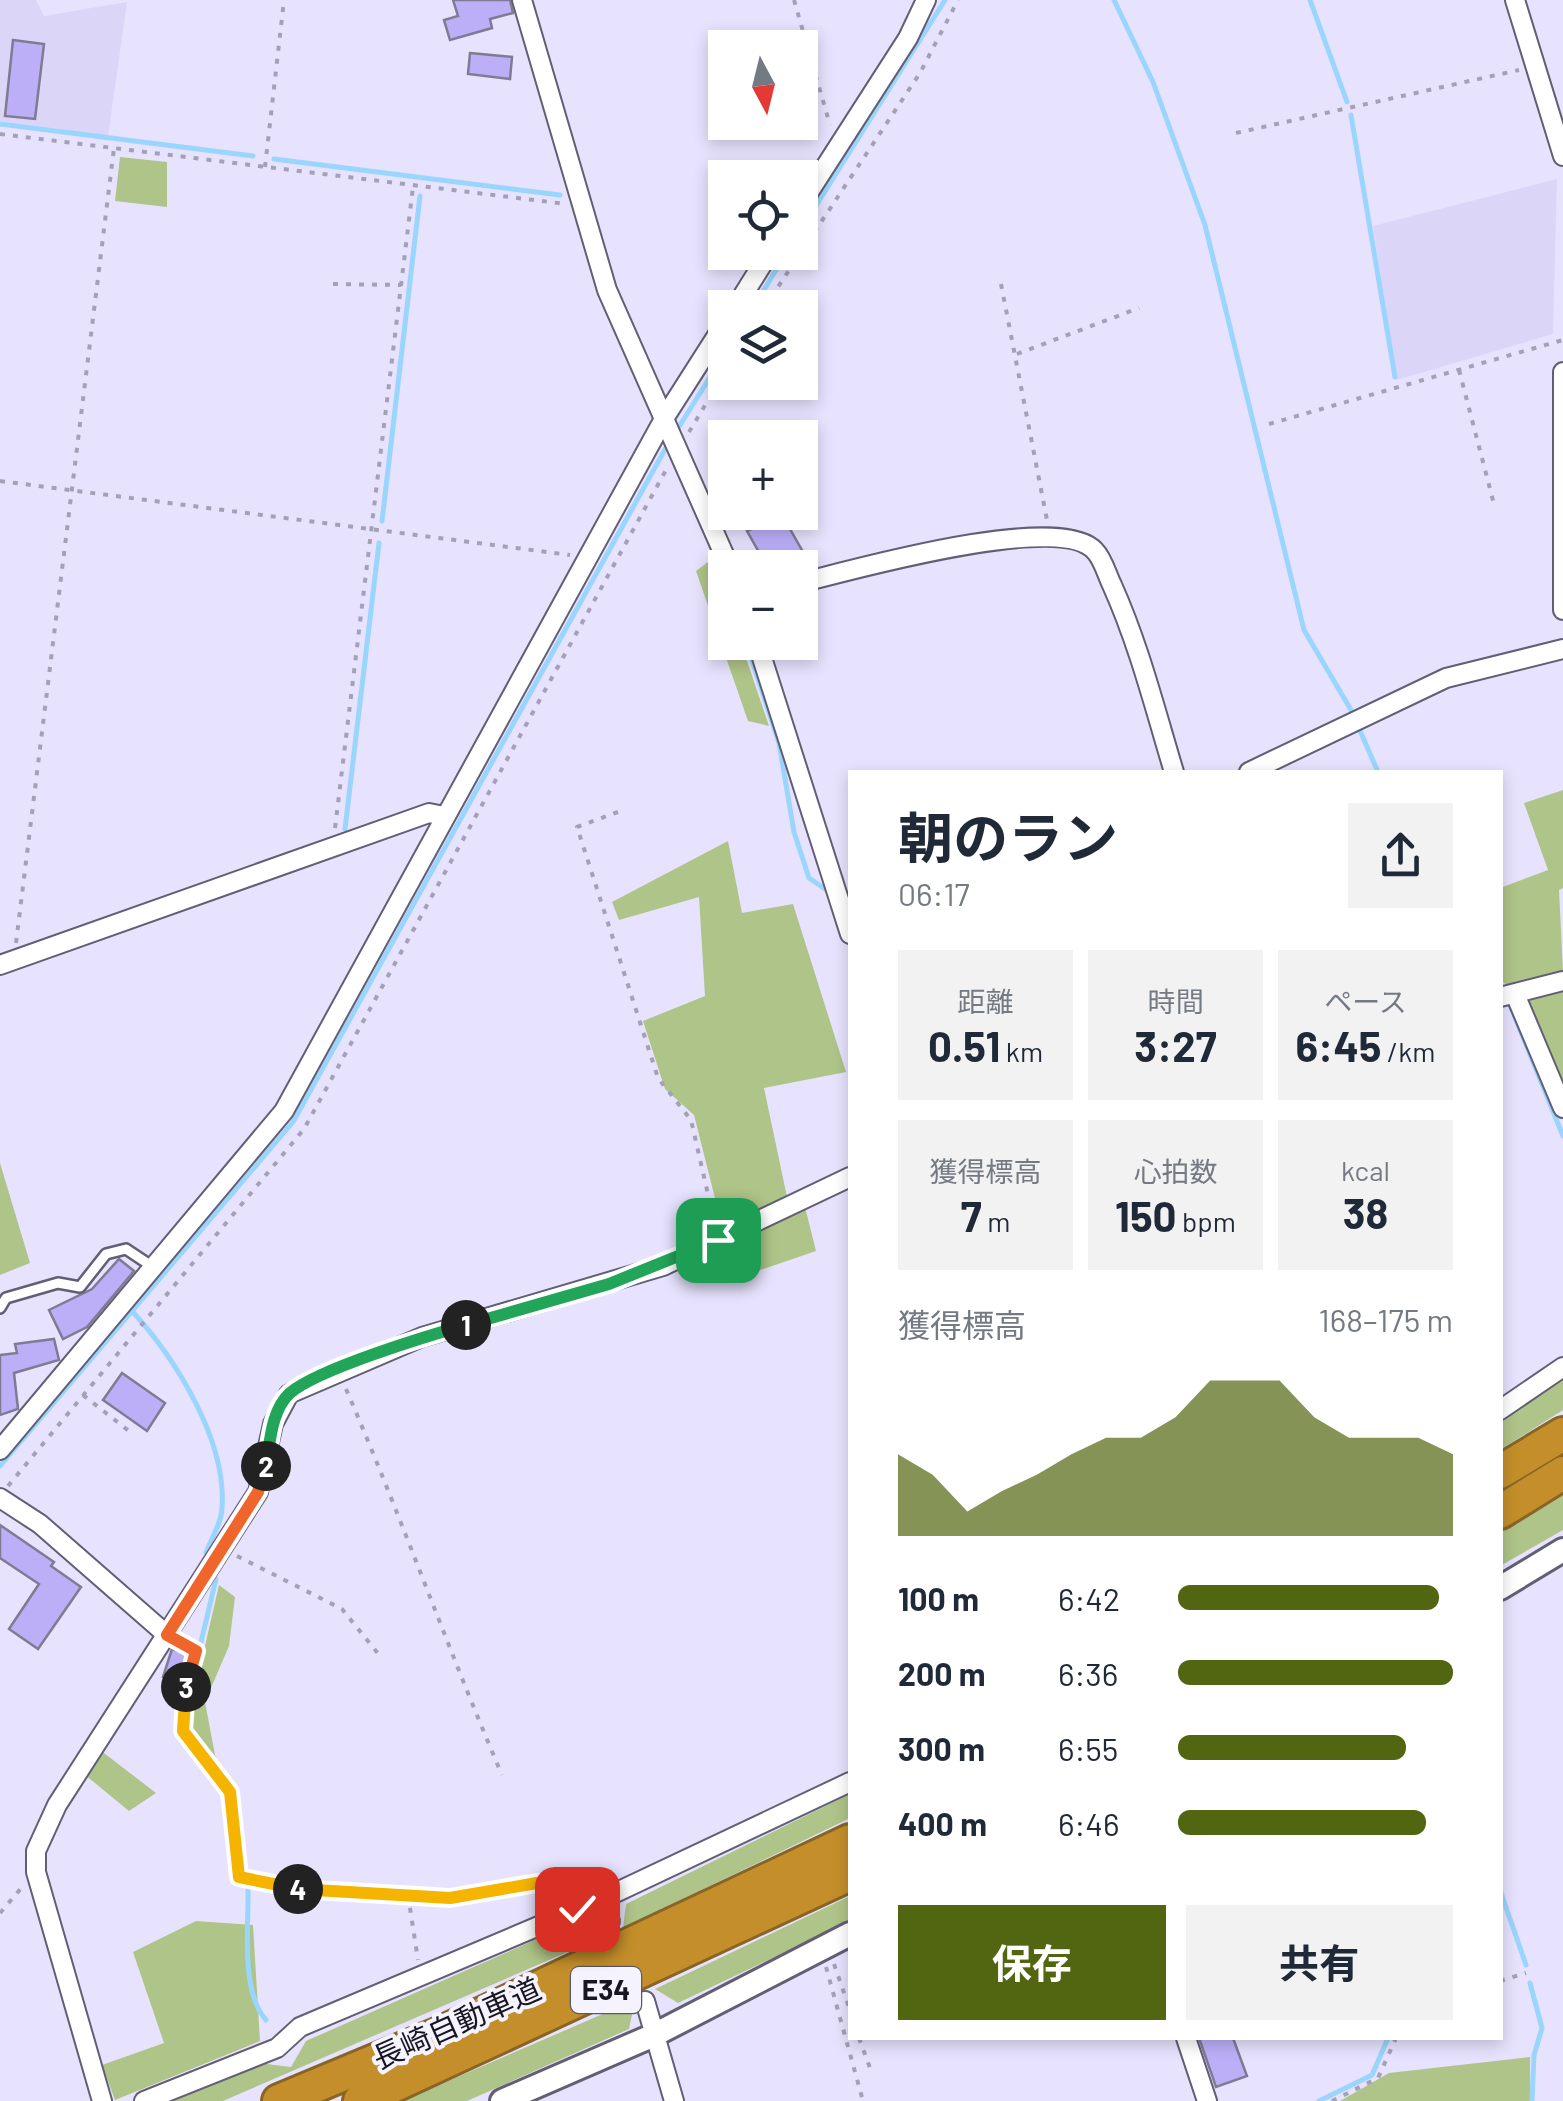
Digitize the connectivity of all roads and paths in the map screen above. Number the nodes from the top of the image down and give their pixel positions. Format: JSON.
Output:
{"nodes":[{"id":1,"x":284,"y":0,"type":"edge"},
{"id":2,"x":522,"y":0,"type":"edge"},
{"id":3,"x":794,"y":0,"type":"edge"},
{"id":4,"x":926,"y":0,"type":"edge"},
{"id":5,"x":958,"y":0,"type":"edge"},
{"id":6,"x":1515,"y":0,"type":"edge"},
{"id":7,"x":1538,"y":66,"type":"junction"},
{"id":8,"x":1236,"y":133,"type":"dead end"},
{"id":9,"x":0,"y":134,"type":"edge"},
{"id":10,"x":114,"y":148,"type":"junction"},
{"id":11,"x":836,"y":148,"type":"junction"},
{"id":12,"x":1563,"y":156,"type":"edge"},
{"id":13,"x":265,"y":167,"type":"junction"},
{"id":14,"x":818,"y":177,"type":"edge"},
{"id":15,"x":414,"y":187,"type":"junction"},
{"id":16,"x":579,"y":202,"type":"junction"},
{"id":17,"x":333,"y":284,"type":"dead end"},
{"id":18,"x":1001,"y":284,"type":"dead end"},
{"id":19,"x":401,"y":285,"type":"junction"},
{"id":20,"x":776,"y":290,"type":"edge"},
{"id":21,"x":1139,"y":308,"type":"dead end"},
{"id":22,"x":1563,"y":340,"type":"edge"},
{"id":23,"x":708,"y":349,"type":"edge"},
{"id":24,"x":1015,"y":355,"type":"junction"},
{"id":25,"x":1459,"y":370,"type":"junction"},
{"id":26,"x":1563,"y":372,"type":"edge"},
{"id":27,"x":708,"y":400,"type":"edge"},
{"id":28,"x":665,"y":416,"type":"junction"},
{"id":29,"x":1269,"y":424,"type":"dead end"},
{"id":30,"x":680,"y":448,"type":"junction"},
{"id":31,"x":0,"y":481,"type":"edge"},
{"id":32,"x":71,"y":490,"type":"junction"},
{"id":33,"x":1496,"y":508,"type":"dead end"},
{"id":34,"x":371,"y":530,"type":"junction"},
{"id":35,"x":1050,"y":535,"type":"junction"},
{"id":36,"x":722,"y":550,"type":"edge"},
{"id":37,"x":587,"y":557,"type":"junction"},
{"id":38,"x":818,"y":578,"type":"edge"},
{"id":39,"x":1563,"y":610,"type":"edge"},
{"id":40,"x":1563,"y":649,"type":"edge"},
{"id":41,"x":763,"y":660,"type":"edge"},
{"id":42,"x":1173,"y":770,"type":"edge"},
{"id":43,"x":1253,"y":770,"type":"edge"},
{"id":44,"x":618,"y":812,"type":"dead end"},
{"id":45,"x":444,"y":816,"type":"junction"},
{"id":46,"x":333,"y":846,"type":"junction"},
{"id":47,"x":848,"y":928,"type":"edge"},
{"id":48,"x":7,"y":963,"type":"edge"},
{"id":49,"x":1563,"y":980,"type":"edge"},
{"id":50,"x":1507,"y":995,"type":"edge"},
{"id":51,"x":1563,"y":1108,"type":"edge"},
{"id":52,"x":848,"y":1178,"type":"edge"},
{"id":53,"x":718,"y":1240,"type":"junction"},
{"id":54,"x":153,"y":1267,"type":"junction"},
{"id":55,"x":0,"y":1308,"type":"edge"},
{"id":56,"x":1563,"y":1368,"type":"edge"},
{"id":57,"x":338,"y":1371,"type":"junction"},
{"id":58,"x":82,"y":1395,"type":"junction"},
{"id":59,"x":1503,"y":1408,"type":"edge"},
{"id":60,"x":1563,"y":1434,"type":"edge"},
{"id":61,"x":134,"y":1435,"type":"dead end"},
{"id":62,"x":0,"y":1450,"type":"edge"},
{"id":63,"x":1503,"y":1470,"type":"edge"},
{"id":64,"x":1563,"y":1473,"type":"edge"},
{"id":65,"x":0,"y":1498,"type":"edge"},
{"id":66,"x":1503,"y":1510,"type":"edge"},
{"id":67,"x":224,"y":1549,"type":"junction"},
{"id":68,"x":1563,"y":1550,"type":"edge"},
{"id":69,"x":1503,"y":1586,"type":"edge"},
{"id":70,"x":167,"y":1635,"type":"junction"},
{"id":71,"x":380,"y":1656,"type":"dead end"},
{"id":72,"x":502,"y":1775,"type":"dead end"},
{"id":73,"x":848,"y":1783,"type":"edge"},
{"id":74,"x":848,"y":1842,"type":"edge"},
{"id":75,"x":36,"y":1872,"type":"junction"},
{"id":76,"x":848,"y":1875,"type":"edge"},
{"id":77,"x":408,"y":1896,"type":"junction"},
{"id":78,"x":598,"y":1901,"type":"junction"},
{"id":79,"x":577,"y":1909,"type":"junction"},
{"id":80,"x":0,"y":1912,"type":"edge"},
{"id":81,"x":610,"y":1920,"type":"dead end"},
{"id":82,"x":848,"y":1935,"type":"edge"},
{"id":83,"x":824,"y":1948,"type":"junction"},
{"id":84,"x":1526,"y":1973,"type":"dead end"},
{"id":85,"x":421,"y":1976,"type":"junction"},
{"id":86,"x":1503,"y":1980,"type":"edge"},
{"id":87,"x":645,"y":2001,"type":"dead end"},
{"id":88,"x":848,"y":2004,"type":"edge"},
{"id":89,"x":652,"y":2036,"type":"junction"},
{"id":90,"x":860,"y":2040,"type":"edge"},
{"id":91,"x":1187,"y":2040,"type":"edge"},
{"id":92,"x":1395,"y":2040,"type":"edge"},
{"id":93,"x":870,"y":2068,"type":"dead end"},
{"id":94,"x":102,"y":2101,"type":"edge"},
{"id":95,"x":144,"y":2101,"type":"edge"},
{"id":96,"x":279,"y":2101,"type":"edge"},
{"id":97,"x":360,"y":2101,"type":"edge"},
{"id":98,"x":502,"y":2101,"type":"edge"},
{"id":99,"x":674,"y":2101,"type":"edge"},
{"id":100,"x":863,"y":2101,"type":"edge"},
{"id":101,"x":1207,"y":2101,"type":"edge"},
{"id":102,"x":1332,"y":2101,"type":"edge"}],
"edges":[{"from":1,"to":13,"type":"path"},
{"from":2,"to":16,"type":"street"},
{"from":3,"to":11,"type":"path"},
{"from":4,"to":11,"type":"street"},
{"from":5,"to":20,"type":"path"},
{"from":6,"to":7,"type":"street"},
{"from":7,"to":8,"type":"path"},
{"from":7,"to":12,"type":"street"},
{"from":9,"to":10,"type":"path"},
{"from":10,"to":13,"type":"path"},
{"from":10,"to":32,"type":"path"},
{"from":11,"to":14,"type":"street"},
{"from":13,"to":15,"type":"path"},
{"from":15,"to":16,"type":"path"},
{"from":15,"to":19,"type":"path"},
{"from":16,"to":28,"type":"street"},
{"from":17,"to":19,"type":"path"},
{"from":18,"to":24,"type":"path"},
{"from":19,"to":34,"type":"path"},
{"from":21,"to":24,"type":"path"},
{"from":22,"to":25,"type":"path"},
{"from":23,"to":28,"type":"street"},
{"from":24,"to":35,"type":"path"},
{"from":25,"to":29,"type":"path"},
{"from":25,"to":33,"type":"path"},
{"from":26,"to":39,"type":"street"},
{"from":27,"to":30,"type":"path"},
{"from":28,"to":30,"type":"street"},
{"from":28,"to":37,"type":"street"},
{"from":30,"to":36,"type":"street"},
{"from":30,"to":58,"type":"path"},
{"from":31,"to":32,"type":"path"},
{"from":32,"to":34,"type":"path"},
{"from":32,"to":48,"type":"path"},
{"from":34,"to":37,"type":"path"},
{"from":34,"to":46,"type":"path"},
{"from":35,"to":38,"type":"street"},
{"from":35,"to":42,"type":"street"},
{"from":37,"to":45,"type":"street"},
{"from":40,"to":43,"type":"street"},
{"from":41,"to":47,"type":"street"},
{"from":44,"to":53,"type":"path"},
{"from":45,"to":46,"type":"street"},
{"from":45,"to":54,"type":"street"},
{"from":46,"to":48,"type":"street"},
{"from":49,"to":50,"type":"street"},
{"from":50,"to":51,"type":"street"},
{"from":52,"to":53,"type":"street"},
{"from":53,"to":57,"type":"street"},
{"from":54,"to":55,"type":"lane"},
{"from":54,"to":62,"type":"street"},
{"from":56,"to":59,"type":"street"},
{"from":57,"to":67,"type":"street"},
{"from":57,"to":72,"type":"path"},
{"from":58,"to":61,"type":"path"},
{"from":58,"to":65,"type":"path"},
{"from":60,"to":63,"type":"highway"},
{"from":64,"to":66,"type":"highway"},
{"from":65,"to":70,"type":"street"},
{"from":67,"to":70,"type":"street"},
{"from":67,"to":71,"type":"path"},
{"from":68,"to":69,"type":"street"},
{"from":70,"to":75,"type":"street"},
{"from":70,"to":77,"type":"path"},
{"from":73,"to":78,"type":"street"},
{"from":74,"to":96,"type":"highway","name":"長崎自動車道","number":"E34"},
{"from":75,"to":80,"type":"path"},
{"from":75,"to":94,"type":"street"},
{"from":76,"to":97,"type":"highway","name":"長崎自動車道","number":"E34"},
{"from":77,"to":79,"type":"path"},
{"from":77,"to":85,"type":"path"},
{"from":78,"to":79,"type":"street"},
{"from":78,"to":81,"type":"street"},
{"from":79,"to":85,"type":"street"},
{"from":82,"to":83,"type":"street"},
{"from":83,"to":88,"type":"path"},
{"from":83,"to":89,"type":"street"},
{"from":83,"to":100,"type":"path"},
{"from":84,"to":86,"type":"path"},
{"from":85,"to":95,"type":"street"},
{"from":87,"to":89,"type":"street"},
{"from":89,"to":98,"type":"street"},
{"from":89,"to":99,"type":"street"},
{"from":90,"to":93,"type":"path"},
{"from":91,"to":101,"type":"street"},
{"from":92,"to":102,"type":"path"}]}
